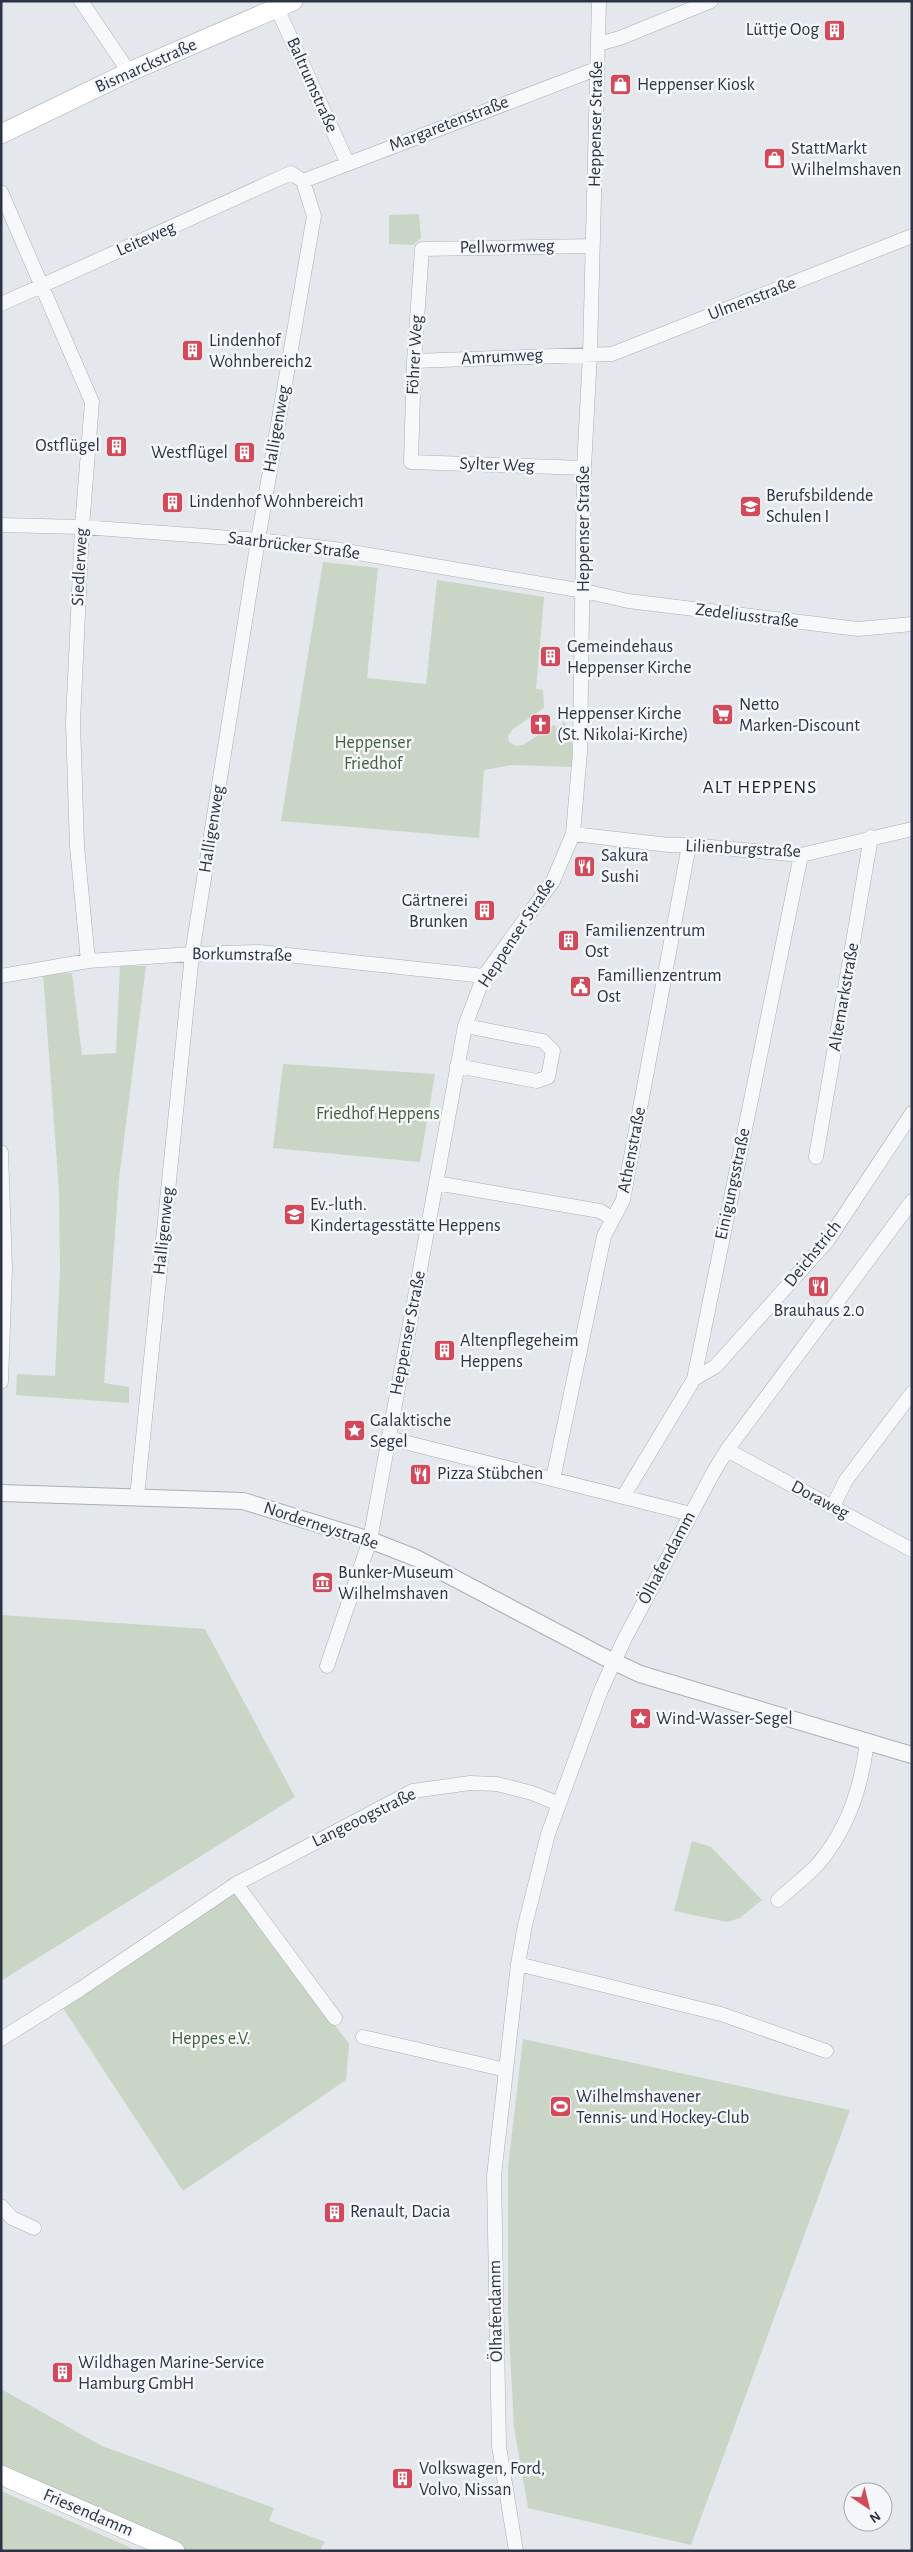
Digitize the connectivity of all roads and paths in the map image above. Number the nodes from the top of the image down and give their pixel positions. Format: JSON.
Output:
{"nodes":[{"id":1,"x":81,"y":1,"type":"edge"},
{"id":2,"x":599,"y":1,"type":"edge"},
{"id":3,"x":711,"y":1,"type":"edge"},
{"id":4,"x":285,"y":5,"type":"edge"},
{"id":5,"x":598,"y":44,"type":"junction"},
{"id":6,"x":596,"y":69,"type":"junction"},
{"id":7,"x":129,"y":72,"type":"junction"},
{"id":8,"x":1,"y":134,"type":"edge"},
{"id":9,"x":347,"y":162,"type":"junction"},
{"id":10,"x":297,"y":177,"type":"junction"},
{"id":11,"x":1,"y":192,"type":"edge"},
{"id":12,"x":912,"y":236,"type":"edge"},
{"id":13,"x":592,"y":246,"type":"junction"},
{"id":14,"x":422,"y":249,"type":"joint"},
{"id":15,"x":41,"y":286,"type":"junction"},
{"id":16,"x":1,"y":304,"type":"edge"},
{"id":17,"x":590,"y":353,"type":"junction"},
{"id":18,"x":414,"y":361,"type":"junction"},
{"id":19,"x":411,"y":462,"type":"joint"},
{"id":20,"x":584,"y":468,"type":"junction"},
{"id":21,"x":1,"y":525,"type":"edge"},
{"id":22,"x":82,"y":527,"type":"junction"},
{"id":23,"x":258,"y":540,"type":"junction"},
{"id":24,"x":584,"y":591,"type":"junction"},
{"id":25,"x":912,"y":624,"type":"edge"},
{"id":26,"x":912,"y":829,"type":"edge"},
{"id":27,"x":572,"y":834,"type":"junction"},
{"id":28,"x":871,"y":837,"type":"junction"},
{"id":29,"x":689,"y":845,"type":"junction"},
{"id":30,"x":801,"y":855,"type":"junction"},
{"id":31,"x":192,"y":954,"type":"junction"},
{"id":32,"x":88,"y":961,"type":"junction"},
{"id":33,"x":1,"y":976,"type":"edge"},
{"id":34,"x":484,"y":976,"type":"junction"},
{"id":35,"x":465,"y":1026,"type":"junction"},
{"id":36,"x":457,"y":1066,"type":"junction"},
{"id":37,"x":912,"y":1112,"type":"edge"},
{"id":38,"x":1,"y":1152,"type":"edge"},
{"id":39,"x":816,"y":1157,"type":"dead end"},
{"id":40,"x":436,"y":1183,"type":"junction"},
{"id":41,"x":912,"y":1201,"type":"edge"},
{"id":42,"x":613,"y":1219,"type":"junction"},
{"id":43,"x":694,"y":1379,"type":"junction"},
{"id":44,"x":1,"y":1382,"type":"edge"},
{"id":45,"x":912,"y":1393,"type":"edge"},
{"id":46,"x":388,"y":1438,"type":"junction"},
{"id":47,"x":727,"y":1450,"type":"junction"},
{"id":48,"x":553,"y":1479,"type":"junction"},
{"id":49,"x":1,"y":1493,"type":"edge"},
{"id":50,"x":137,"y":1497,"type":"junction"},
{"id":51,"x":623,"y":1497,"type":"junction"},
{"id":52,"x":833,"y":1506,"type":"junction"},
{"id":53,"x":691,"y":1514,"type":"junction"},
{"id":54,"x":370,"y":1540,"type":"junction"},
{"id":55,"x":912,"y":1550,"type":"edge"},
{"id":56,"x":614,"y":1662,"type":"junction"},
{"id":57,"x":327,"y":1666,"type":"dead end"},
{"id":58,"x":867,"y":1741,"type":"junction"},
{"id":59,"x":912,"y":1755,"type":"edge"},
{"id":60,"x":559,"y":1804,"type":"junction"},
{"id":61,"x":236,"y":1884,"type":"junction"},
{"id":62,"x":778,"y":1900,"type":"dead end"},
{"id":63,"x":518,"y":1964,"type":"junction"},
{"id":64,"x":334,"y":2018,"type":"dead end"},
{"id":65,"x":363,"y":2037,"type":"dead end"},
{"id":66,"x":1,"y":2038,"type":"edge"},
{"id":67,"x":826,"y":2051,"type":"dead end"},
{"id":68,"x":506,"y":2070,"type":"junction"},
{"id":69,"x":1,"y":2206,"type":"edge"},
{"id":70,"x":34,"y":2228,"type":"dead end"},
{"id":71,"x":1,"y":2475,"type":"edge"},
{"id":72,"x":175,"y":2551,"type":"edge"},
{"id":73,"x":516,"y":2551,"type":"edge"}],
"edges":[{"from":1,"to":7,"type":"street"},
{"from":2,"to":5,"type":"street","name":"Heppenser Straße"},
{"from":3,"to":5,"type":"street"},
{"from":4,"to":7,"type":"main road","name":"Bismarckstraße"},
{"from":4,"to":9,"type":"street","name":"Baltrumstraße"},
{"from":5,"to":6,"type":"street","name":"Heppenser Straße"},
{"from":6,"to":9,"type":"street","name":"Margaretenstraße"},
{"from":6,"to":13,"type":"street","name":"Heppenser Straße"},
{"from":7,"to":8,"type":"main road","name":"Bismarckstraße"},
{"from":9,"to":10,"type":"street","name":"Margaretenstraße"},
{"from":10,"to":15,"type":"street","name":"Leiteweg"},
{"from":10,"to":23,"type":"street","name":"Halligenweg"},
{"from":11,"to":15,"type":"street","name":"Siedlerweg"},
{"from":12,"to":17,"type":"street","name":"Ulmenstraße"},
{"from":13,"to":14,"type":"street","name":"Pellwormweg"},
{"from":13,"to":17,"type":"street","name":"Heppenser Straße"},
{"from":14,"to":18,"type":"street","name":"Föhrer Weg"},
{"from":15,"to":16,"type":"street","name":"Leiteweg"},
{"from":15,"to":22,"type":"street","name":"Siedlerweg"},
{"from":17,"to":18,"type":"street","name":"Amrumweg"},
{"from":17,"to":20,"type":"street","name":"Heppenser Straße"},
{"from":18,"to":19,"type":"street","name":"Föhrer Weg"},
{"from":19,"to":20,"type":"street","name":"Sylter Weg"},
{"from":20,"to":24,"type":"street","name":"Heppenser Straße"},
{"from":21,"to":22,"type":"street","name":"Saarbrücker Straße"},
{"from":22,"to":23,"type":"street","name":"Saarbrücker Straße"},
{"from":22,"to":32,"type":"street","name":"Siedlerweg"},
{"from":23,"to":24,"type":"street","name":"Saarbrücker Straße"},
{"from":23,"to":31,"type":"street","name":"Halligenweg"},
{"from":24,"to":25,"type":"street","name":"Zedeliusstraße"},
{"from":24,"to":27,"type":"street","name":"Heppenser Straße"},
{"from":26,"to":28,"type":"street","name":"Lilienburgstraße"},
{"from":27,"to":29,"type":"street","name":"Lilienburgstraße"},
{"from":27,"to":34,"type":"street","name":"Heppenser Straße"},
{"from":28,"to":30,"type":"street","name":"Lilienburgstraße"},
{"from":28,"to":39,"type":"street","name":"Altemarkstraße"},
{"from":29,"to":30,"type":"street","name":"Lilienburgstraße"},
{"from":29,"to":42,"type":"street","name":"Athenstraße"},
{"from":30,"to":43,"type":"street","name":"Einigungsstraße"},
{"from":31,"to":32,"type":"street","name":"Borkumstraße"},
{"from":31,"to":34,"type":"street","name":"Borkumstraße"},
{"from":31,"to":50,"type":"street","name":"Halligenweg"},
{"from":32,"to":33,"type":"street","name":"Borkumstraße"},
{"from":34,"to":35,"type":"street","name":"Heppenser Straße"},
{"from":35,"to":36,"type":"street","name":"Heppenser Straße"},
{"from":35,"to":36,"type":"street"},
{"from":36,"to":40,"type":"street","name":"Heppenser Straße"},
{"from":37,"to":43,"type":"street","name":"Deichstrich"},
{"from":38,"to":44,"type":"street"},
{"from":40,"to":42,"type":"street"},
{"from":40,"to":46,"type":"street","name":"Heppenser Straße"},
{"from":41,"to":47,"type":"street","name":"Ölhafendamm"},
{"from":42,"to":48,"type":"street","name":"Athenstraße"},
{"from":43,"to":51,"type":"street","name":"Einigungsstraße"},
{"from":45,"to":52,"type":"street"},
{"from":46,"to":48,"type":"street"},
{"from":46,"to":54,"type":"street","name":"Heppenser Straße"},
{"from":47,"to":52,"type":"street","name":"Doraweg"},
{"from":47,"to":53,"type":"street","name":"Ölhafendamm"},
{"from":48,"to":51,"type":"street"},
{"from":49,"to":50,"type":"street","name":"Norderneystraße"},
{"from":50,"to":54,"type":"street","name":"Norderneystraße"},
{"from":51,"to":53,"type":"street"},
{"from":52,"to":55,"type":"street","name":"Doraweg"},
{"from":53,"to":56,"type":"street","name":"Ölhafendamm"},
{"from":54,"to":56,"type":"street","name":"Norderneystraße"},
{"from":54,"to":57,"type":"street","name":"Heppenser Straße"},
{"from":56,"to":58,"type":"street","name":"Norderneystraße"},
{"from":56,"to":60,"type":"street","name":"Ölhafendamm"},
{"from":58,"to":59,"type":"street","name":"Norderneystraße"},
{"from":58,"to":62,"type":"street"},
{"from":60,"to":61,"type":"street","name":"Langeoogstraße"},
{"from":60,"to":63,"type":"street","name":"Ölhafendamm"},
{"from":61,"to":64,"type":"street"},
{"from":61,"to":66,"type":"street","name":"Langeoogstraße"},
{"from":63,"to":67,"type":"street"},
{"from":63,"to":68,"type":"street","name":"Ölhafendamm"},
{"from":65,"to":68,"type":"street"},
{"from":68,"to":73,"type":"street","name":"Ölhafendamm"},
{"from":69,"to":70,"type":"street"},
{"from":71,"to":72,"type":"main road","name":"Friesendamm"}]}
